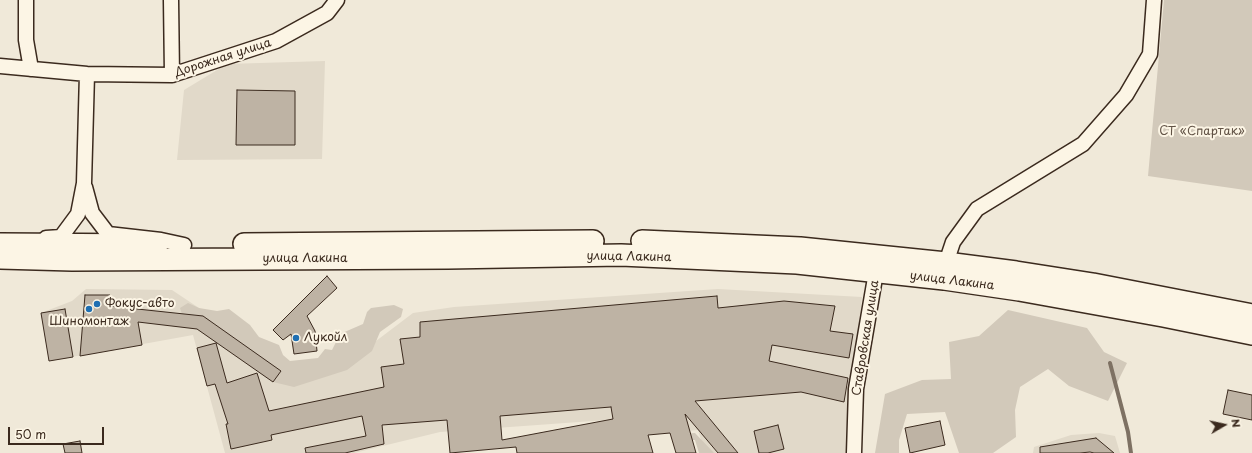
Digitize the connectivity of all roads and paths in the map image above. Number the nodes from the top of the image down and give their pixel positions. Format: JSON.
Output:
{"nodes":[{"id":1,"x":26,"y":0,"type":"edge"},
{"id":2,"x":171,"y":0,"type":"edge"},
{"id":3,"x":337,"y":0,"type":"edge"},
{"id":4,"x":1154,"y":0,"type":"edge"},
{"id":5,"x":0,"y":66,"type":"edge"},
{"id":6,"x":31,"y":69,"type":"junction"},
{"id":7,"x":87,"y":74,"type":"junction"},
{"id":8,"x":172,"y":75,"type":"junction"},
{"id":9,"x":84,"y":183,"type":"junction"},
{"id":10,"x":0,"y":243,"type":"edge"},
{"id":11,"x":184,"y":245,"type":"junction"},
{"id":12,"x":0,"y":258,"type":"edge"},
{"id":13,"x":946,"y":263,"type":"junction"},
{"id":14,"x":876,"y":272,"type":"junction"},
{"id":15,"x":1252,"y":314,"type":"edge"},
{"id":16,"x":1252,"y":334,"type":"edge"},
{"id":17,"x":854,"y":453,"type":"edge"}],
"edges":[{"from":1,"to":6,"type":"street"},
{"from":2,"to":8,"type":"street"},
{"from":3,"to":8,"type":"street","name":"Дорожная улица"},
{"from":4,"to":13,"type":"street"},
{"from":5,"to":6,"type":"street","name":"Дорожная улица"},
{"from":6,"to":7,"type":"street","name":"Дорожная улица"},
{"from":7,"to":8,"type":"street","name":"Дорожная улица"},
{"from":7,"to":9,"type":"street"},
{"from":9,"to":10,"type":"street"},
{"from":9,"to":11,"type":"street"},
{"from":10,"to":11,"type":"highway","name":"улица Лакина"},
{"from":11,"to":13,"type":"highway","name":"улица Лакина"},
{"from":12,"to":14,"type":"highway","name":"улица Лакина"},
{"from":13,"to":15,"type":"highway","name":"улица Лакина"},
{"from":14,"to":16,"type":"highway","name":"улица Лакина"},
{"from":14,"to":17,"type":"street","name":"Ставровская улица"}]}
